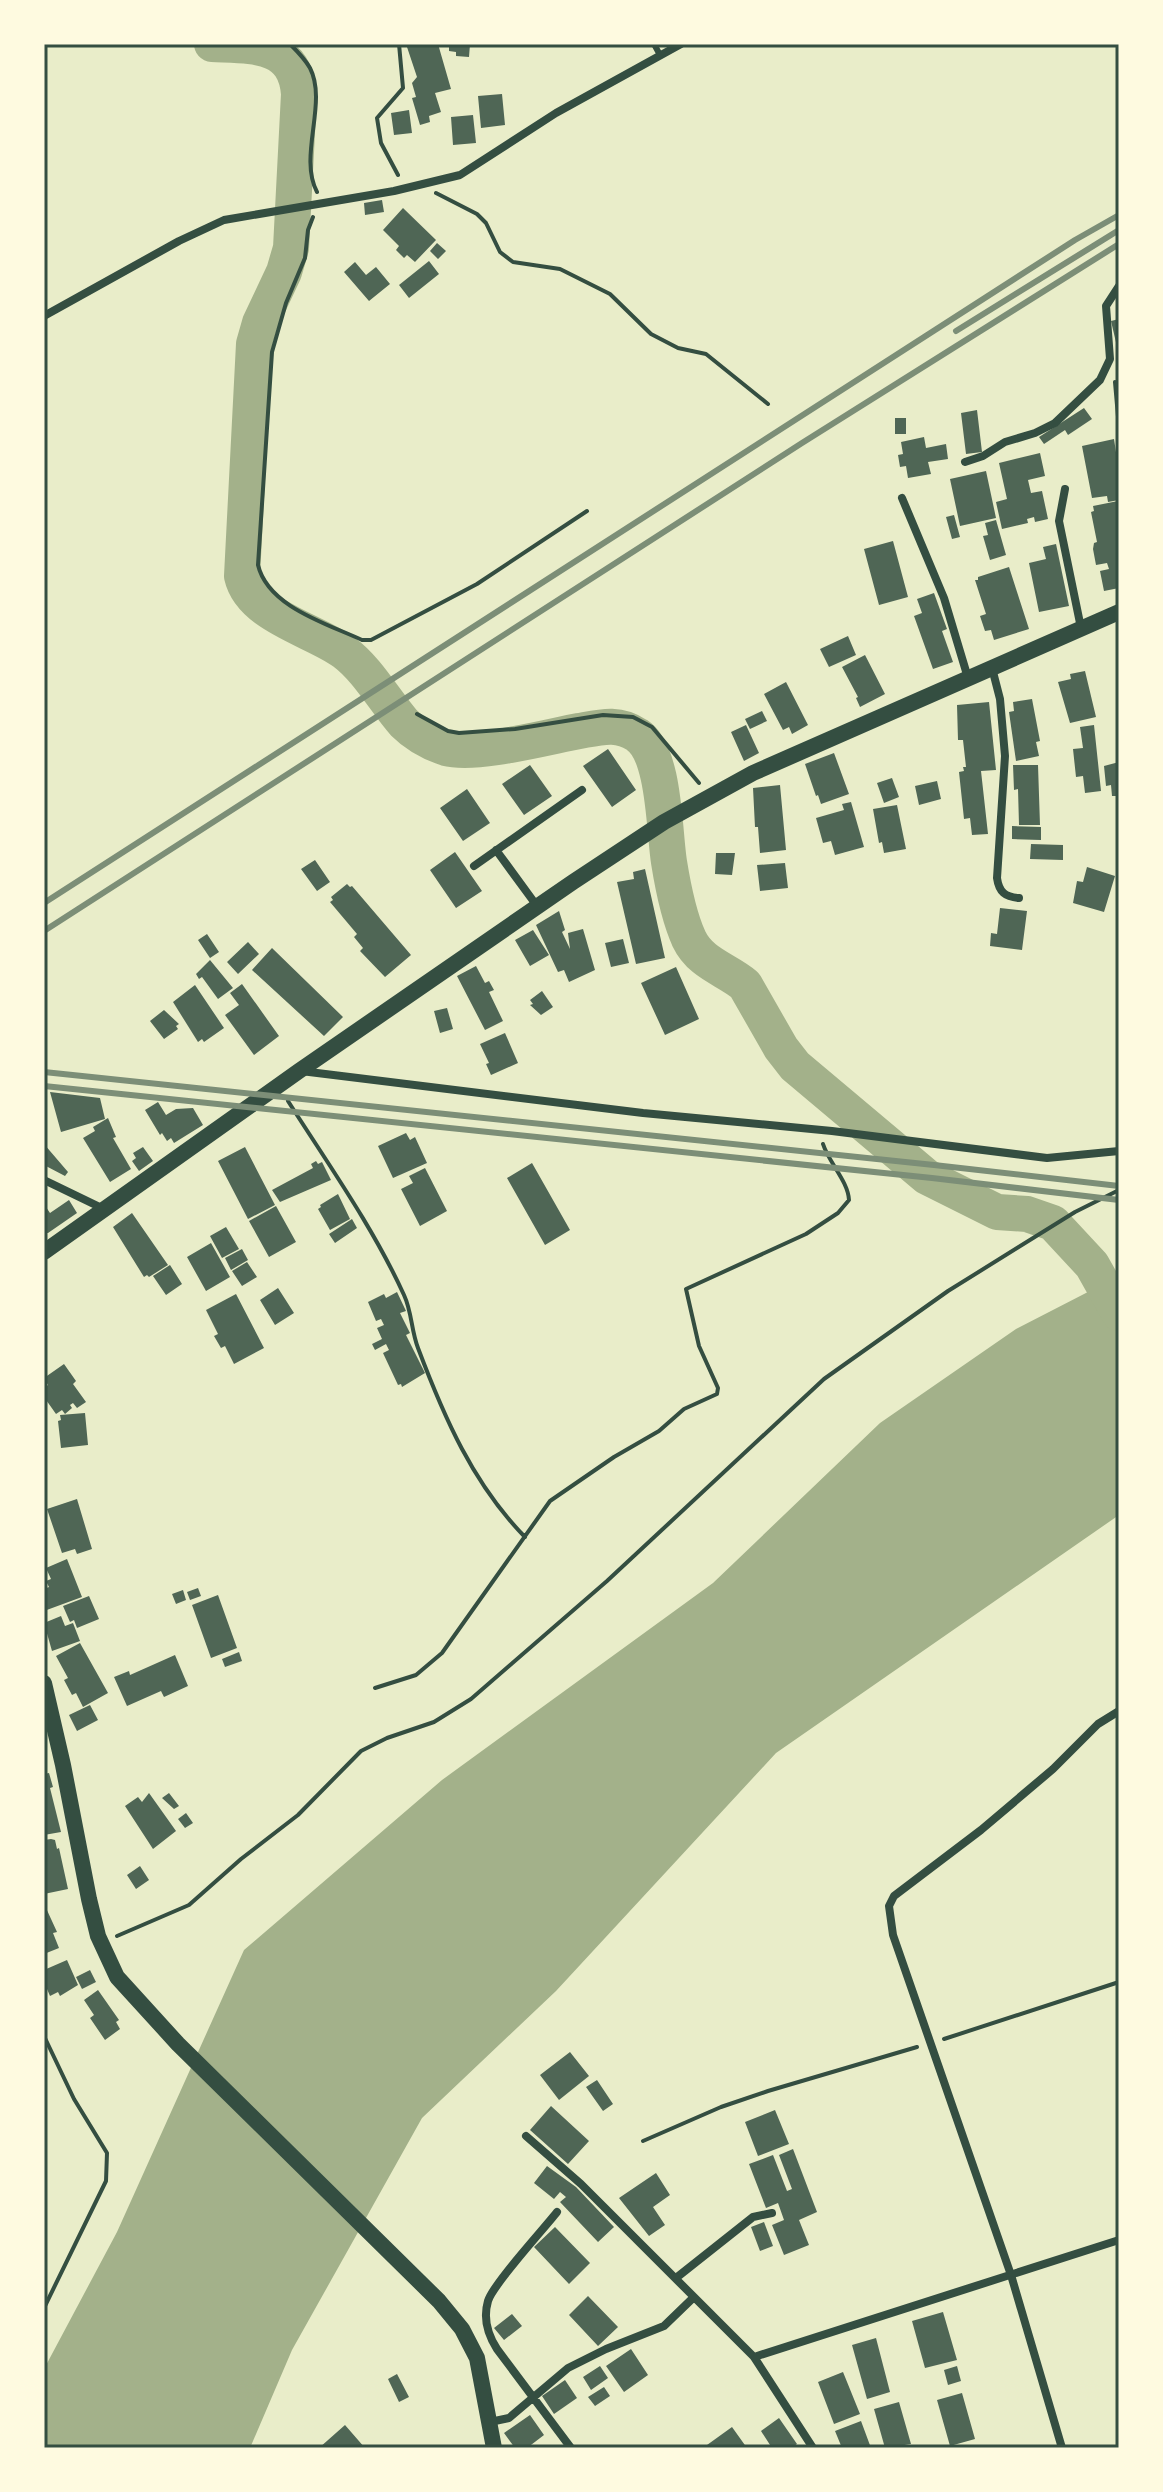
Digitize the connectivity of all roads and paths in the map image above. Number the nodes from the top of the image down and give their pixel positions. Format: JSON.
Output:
{"nodes":[{"id":1,"x":290,"y":44,"type":"edge"},
{"id":2,"x":399,"y":44,"type":"edge"},
{"id":3,"x":654,"y":44,"type":"edge"},
{"id":4,"x":681,"y":44,"type":"edge"},
{"id":5,"x":660,"y":55,"type":"junction"},
{"id":6,"x":425,"y":184,"type":"junction"},
{"id":7,"x":403,"y":189,"type":"junction"},
{"id":8,"x":317,"y":202,"type":"junction"},
{"id":9,"x":1119,"y":286,"type":"edge"},
{"id":10,"x":44,"y":316,"type":"edge"},
{"id":11,"x":1108,"y":366,"type":"junction"},
{"id":12,"x":768,"y":404,"type":"dead end"},
{"id":13,"x":1119,"y":428,"type":"edge"},
{"id":14,"x":965,"y":462,"type":"dead end"},
{"id":15,"x":1065,"y":489,"type":"dead end"},
{"id":16,"x":902,"y":498,"type":"dead end"},
{"id":17,"x":587,"y":511,"type":"dead end"},
{"id":18,"x":1119,"y":612,"type":"edge"},
{"id":19,"x":1081,"y":628,"type":"junction"},
{"id":20,"x":992,"y":668,"type":"junction"},
{"id":21,"x":968,"y":678,"type":"junction"},
{"id":22,"x":417,"y":714,"type":"dead end"},
{"id":23,"x":582,"y":790,"type":"dead end"},
{"id":24,"x":708,"y":797,"type":"junction"},
{"id":25,"x":496,"y":850,"type":"junction"},
{"id":26,"x":474,"y":866,"type":"dead end"},
{"id":27,"x":1019,"y":898,"type":"dead end"},
{"id":28,"x":537,"y":906,"type":"junction"},
{"id":29,"x":299,"y":1071,"type":"junction"},
{"id":30,"x":278,"y":1086,"type":"junction"},
{"id":31,"x":822,"y":1130,"type":"junction"},
{"id":32,"x":1119,"y":1151,"type":"edge"},
{"id":33,"x":44,"y":1180,"type":"edge"},
{"id":34,"x":1119,"y":1190,"type":"edge"},
{"id":35,"x":106,"y":1210,"type":"junction"},
{"id":36,"x":44,"y":1252,"type":"edge"},
{"id":37,"x":525,"y":1537,"type":"junction"},
{"id":38,"x":44,"y":1683,"type":"edge"},
{"id":39,"x":375,"y":1688,"type":"dead end"},
{"id":40,"x":1119,"y":1711,"type":"edge"},
{"id":41,"x":102,"y":1945,"type":"junction"},
{"id":42,"x":1119,"y":1982,"type":"edge"},
{"id":43,"x":44,"y":2036,"type":"edge"},
{"id":44,"x":932,"y":2043,"type":"junction"},
{"id":45,"x":526,"y":2136,"type":"dead end"},
{"id":46,"x":643,"y":2141,"type":"dead end"},
{"id":47,"x":557,"y":2212,"type":"dead end"},
{"id":48,"x":772,"y":2213,"type":"dead end"},
{"id":49,"x":1119,"y":2240,"type":"edge"},
{"id":50,"x":1011,"y":2275,"type":"junction"},
{"id":51,"x":676,"y":2278,"type":"junction"},
{"id":52,"x":694,"y":2297,"type":"junction"},
{"id":53,"x":44,"y":2308,"type":"edge"},
{"id":54,"x":754,"y":2357,"type":"junction"},
{"id":55,"x":533,"y":2398,"type":"junction"},
{"id":56,"x":490,"y":2422,"type":"junction"},
{"id":57,"x":494,"y":2448,"type":"edge"},
{"id":58,"x":571,"y":2448,"type":"edge"},
{"id":59,"x":813,"y":2448,"type":"edge"},
{"id":60,"x":1062,"y":2448,"type":"edge"}],
"edges":[{"from":1,"to":8,"type":"path"},
{"from":2,"to":7,"type":"path"},
{"from":3,"to":5,"type":"lane"},
{"from":4,"to":5,"type":"street"},
{"from":5,"to":6,"type":"street"},
{"from":6,"to":7,"type":"street"},
{"from":6,"to":12,"type":"path"},
{"from":7,"to":8,"type":"street"},
{"from":8,"to":10,"type":"street"},
{"from":8,"to":17,"type":"path"},
{"from":9,"to":11,"type":"street"},
{"from":11,"to":13,"type":"path"},
{"from":11,"to":14,"type":"street"},
{"from":15,"to":19,"type":"street"},
{"from":16,"to":21,"type":"street"},
{"from":18,"to":19,"type":"main road"},
{"from":19,"to":20,"type":"main road"},
{"from":20,"to":21,"type":"main road"},
{"from":20,"to":27,"type":"street"},
{"from":21,"to":24,"type":"main road"},
{"from":22,"to":24,"type":"path"},
{"from":23,"to":25,"type":"street"},
{"from":24,"to":28,"type":"main road"},
{"from":25,"to":26,"type":"street"},
{"from":25,"to":28,"type":"street"},
{"from":28,"to":29,"type":"main road"},
{"from":29,"to":30,"type":"main road"},
{"from":29,"to":31,"type":"street"},
{"from":30,"to":35,"type":"main road"},
{"from":30,"to":37,"type":"path"},
{"from":31,"to":32,"type":"street"},
{"from":31,"to":37,"type":"path"},
{"from":33,"to":35,"type":"street"},
{"from":34,"to":41,"type":"path"},
{"from":35,"to":36,"type":"main road"},
{"from":37,"to":39,"type":"path"},
{"from":38,"to":41,"type":"main road"},
{"from":40,"to":44,"type":"street"},
{"from":41,"to":56,"type":"main road"},
{"from":42,"to":44,"type":"path"},
{"from":43,"to":53,"type":"path"},
{"from":44,"to":46,"type":"path"},
{"from":44,"to":50,"type":"street"},
{"from":45,"to":51,"type":"street"},
{"from":47,"to":55,"type":"street"},
{"from":48,"to":51,"type":"street"},
{"from":49,"to":50,"type":"street"},
{"from":50,"to":54,"type":"street"},
{"from":50,"to":60,"type":"street"},
{"from":51,"to":52,"type":"street"},
{"from":52,"to":54,"type":"street"},
{"from":52,"to":55,"type":"street"},
{"from":54,"to":59,"type":"street"},
{"from":55,"to":56,"type":"street"},
{"from":55,"to":58,"type":"street"},
{"from":56,"to":57,"type":"main road"}]}
